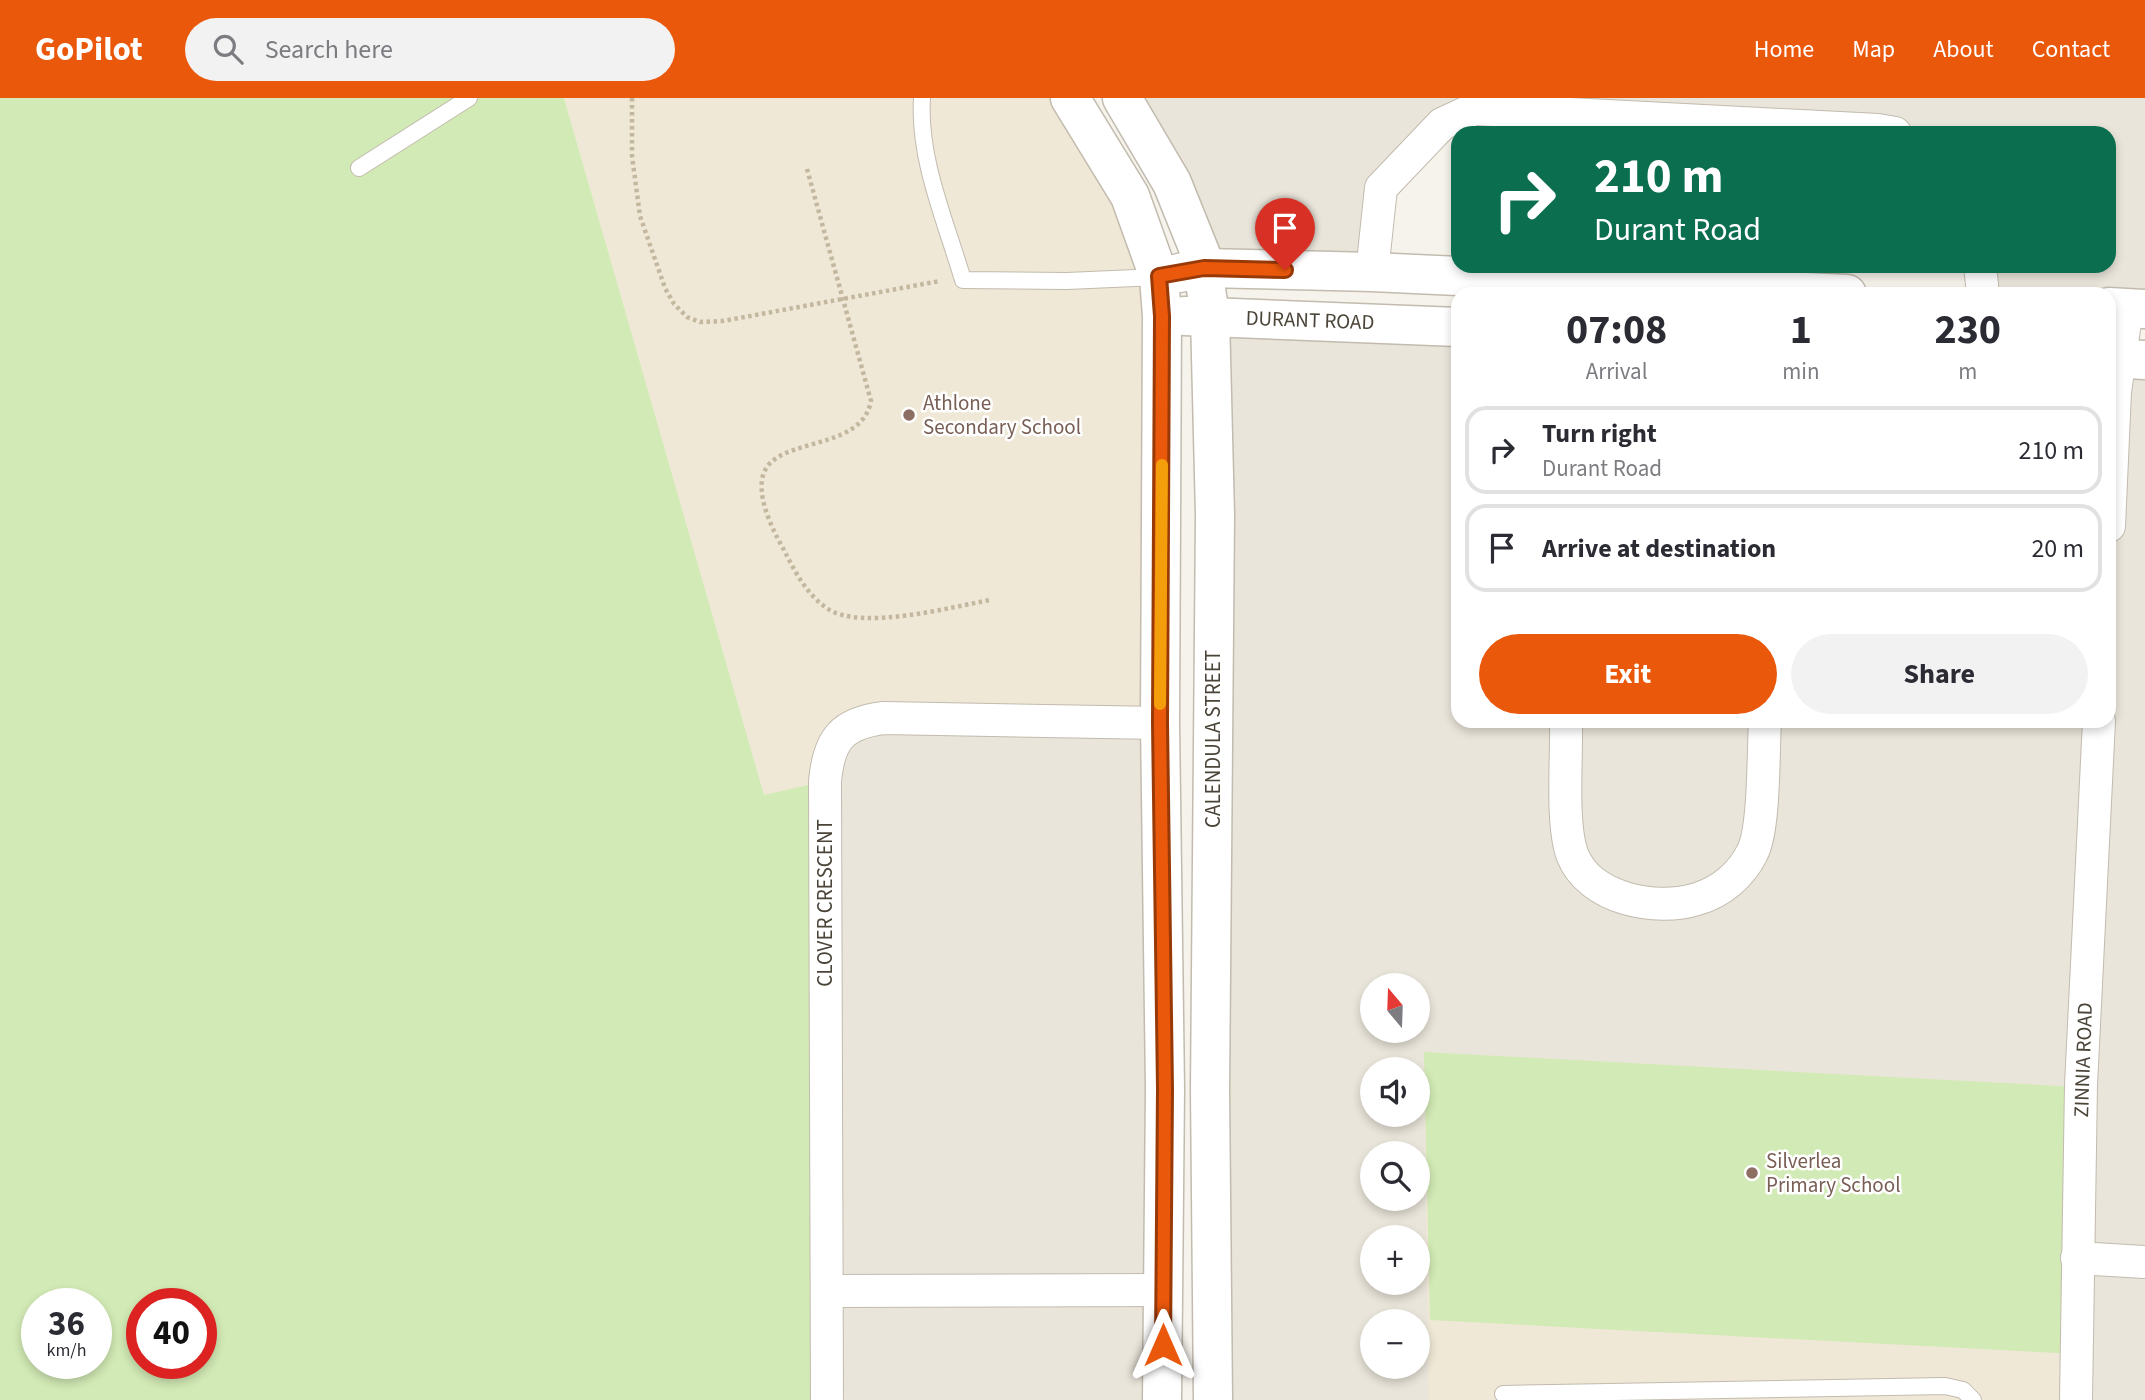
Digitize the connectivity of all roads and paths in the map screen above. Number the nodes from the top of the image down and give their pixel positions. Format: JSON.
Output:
{"nodes":[{"id":1,"x":469,"y":98,"type":"edge"},
{"id":2,"x":632,"y":98,"type":"edge"},
{"id":3,"x":922,"y":98,"type":"edge"},
{"id":4,"x":1070,"y":98,"type":"edge"},
{"id":5,"x":1122,"y":98,"type":"edge"},
{"id":6,"x":1805,"y":126,"type":"edge"},
{"id":7,"x":359,"y":168,"type":"dead end"},
{"id":8,"x":807,"y":169,"type":"dead end"},
{"id":9,"x":1204,"y":268,"type":"junction"},
{"id":10,"x":1372,"y":272,"type":"junction"},
{"id":11,"x":1159,"y":276,"type":"junction"},
{"id":12,"x":963,"y":280,"type":"junction"},
{"id":13,"x":1629,"y":287,"type":"edge"},
{"id":14,"x":844,"y":301,"type":"junction"},
{"id":15,"x":2127,"y":308,"type":"edge"},
{"id":16,"x":1162,"y":316,"type":"junction"},
{"id":17,"x":1210,"y":316,"type":"junction"},
{"id":18,"x":1451,"y":327,"type":"edge"},
{"id":19,"x":2125,"y":359,"type":"edge"},
{"id":20,"x":2116,"y":390,"type":"edge"},
{"id":21,"x":990,"y":600,"type":"dead end"},
{"id":22,"x":1160,"y":723,"type":"junction"},
{"id":23,"x":1566,"y":728,"type":"edge"},
{"id":24,"x":1765,"y":728,"type":"edge"},
{"id":25,"x":2099,"y":728,"type":"edge"},
{"id":26,"x":1165,"y":1089,"type":"junction"},
{"id":27,"x":1210,"y":1090,"type":"junction"},
{"id":28,"x":2077,"y":1258,"type":"junction"},
{"id":29,"x":2145,"y":1262,"type":"edge"},
{"id":30,"x":1163,"y":1290,"type":"junction"},
{"id":31,"x":827,"y":1292,"type":"junction"},
{"id":32,"x":1503,"y":1394,"type":"dead end"},
{"id":33,"x":827,"y":1400,"type":"edge"},
{"id":34,"x":1162,"y":1400,"type":"edge"},
{"id":35,"x":1213,"y":1400,"type":"edge"},
{"id":36,"x":1973,"y":1400,"type":"edge"},
{"id":37,"x":2076,"y":1400,"type":"edge"}],
"edges":[{"from":1,"to":7,"type":"lane"},
{"from":2,"to":14,"type":"path"},
{"from":3,"to":12,"type":"lane"},
{"from":4,"to":11,"type":"street"},
{"from":5,"to":9,"type":"street","name":"CALENDULA STREET"},
{"from":6,"to":10,"type":"street"},
{"from":8,"to":14,"type":"path"},
{"from":9,"to":10,"type":"street"},
{"from":9,"to":11,"type":"street"},
{"from":9,"to":17,"type":"street","name":"CALENDULA STREET"},
{"from":10,"to":13,"type":"street"},
{"from":11,"to":12,"type":"lane"},
{"from":11,"to":16,"type":"street"},
{"from":12,"to":14,"type":"path"},
{"from":14,"to":21,"type":"path"},
{"from":15,"to":19,"type":"street"},
{"from":16,"to":17,"type":"street","name":"DURANT ROAD"},
{"from":16,"to":22,"type":"street"},
{"from":17,"to":18,"type":"street","name":"DURANT ROAD"},
{"from":17,"to":27,"type":"street","name":"CALENDULA STREET"},
{"from":19,"to":20,"type":"street"},
{"from":22,"to":26,"type":"street"},
{"from":22,"to":31,"type":"street","name":"CLOVER CRESCENT"},
{"from":23,"to":24,"type":"street"},
{"from":25,"to":28,"type":"street","name":"ZINNIA ROAD"},
{"from":26,"to":27,"type":"street"},
{"from":26,"to":30,"type":"street"},
{"from":27,"to":35,"type":"street","name":"CALENDULA STREET"},
{"from":28,"to":29,"type":"street"},
{"from":28,"to":37,"type":"street","name":"ZINNIA ROAD"},
{"from":30,"to":31,"type":"street"},
{"from":30,"to":34,"type":"street"},
{"from":31,"to":33,"type":"street","name":"CLOVER CRESCENT"},
{"from":32,"to":36,"type":"lane"}]}
